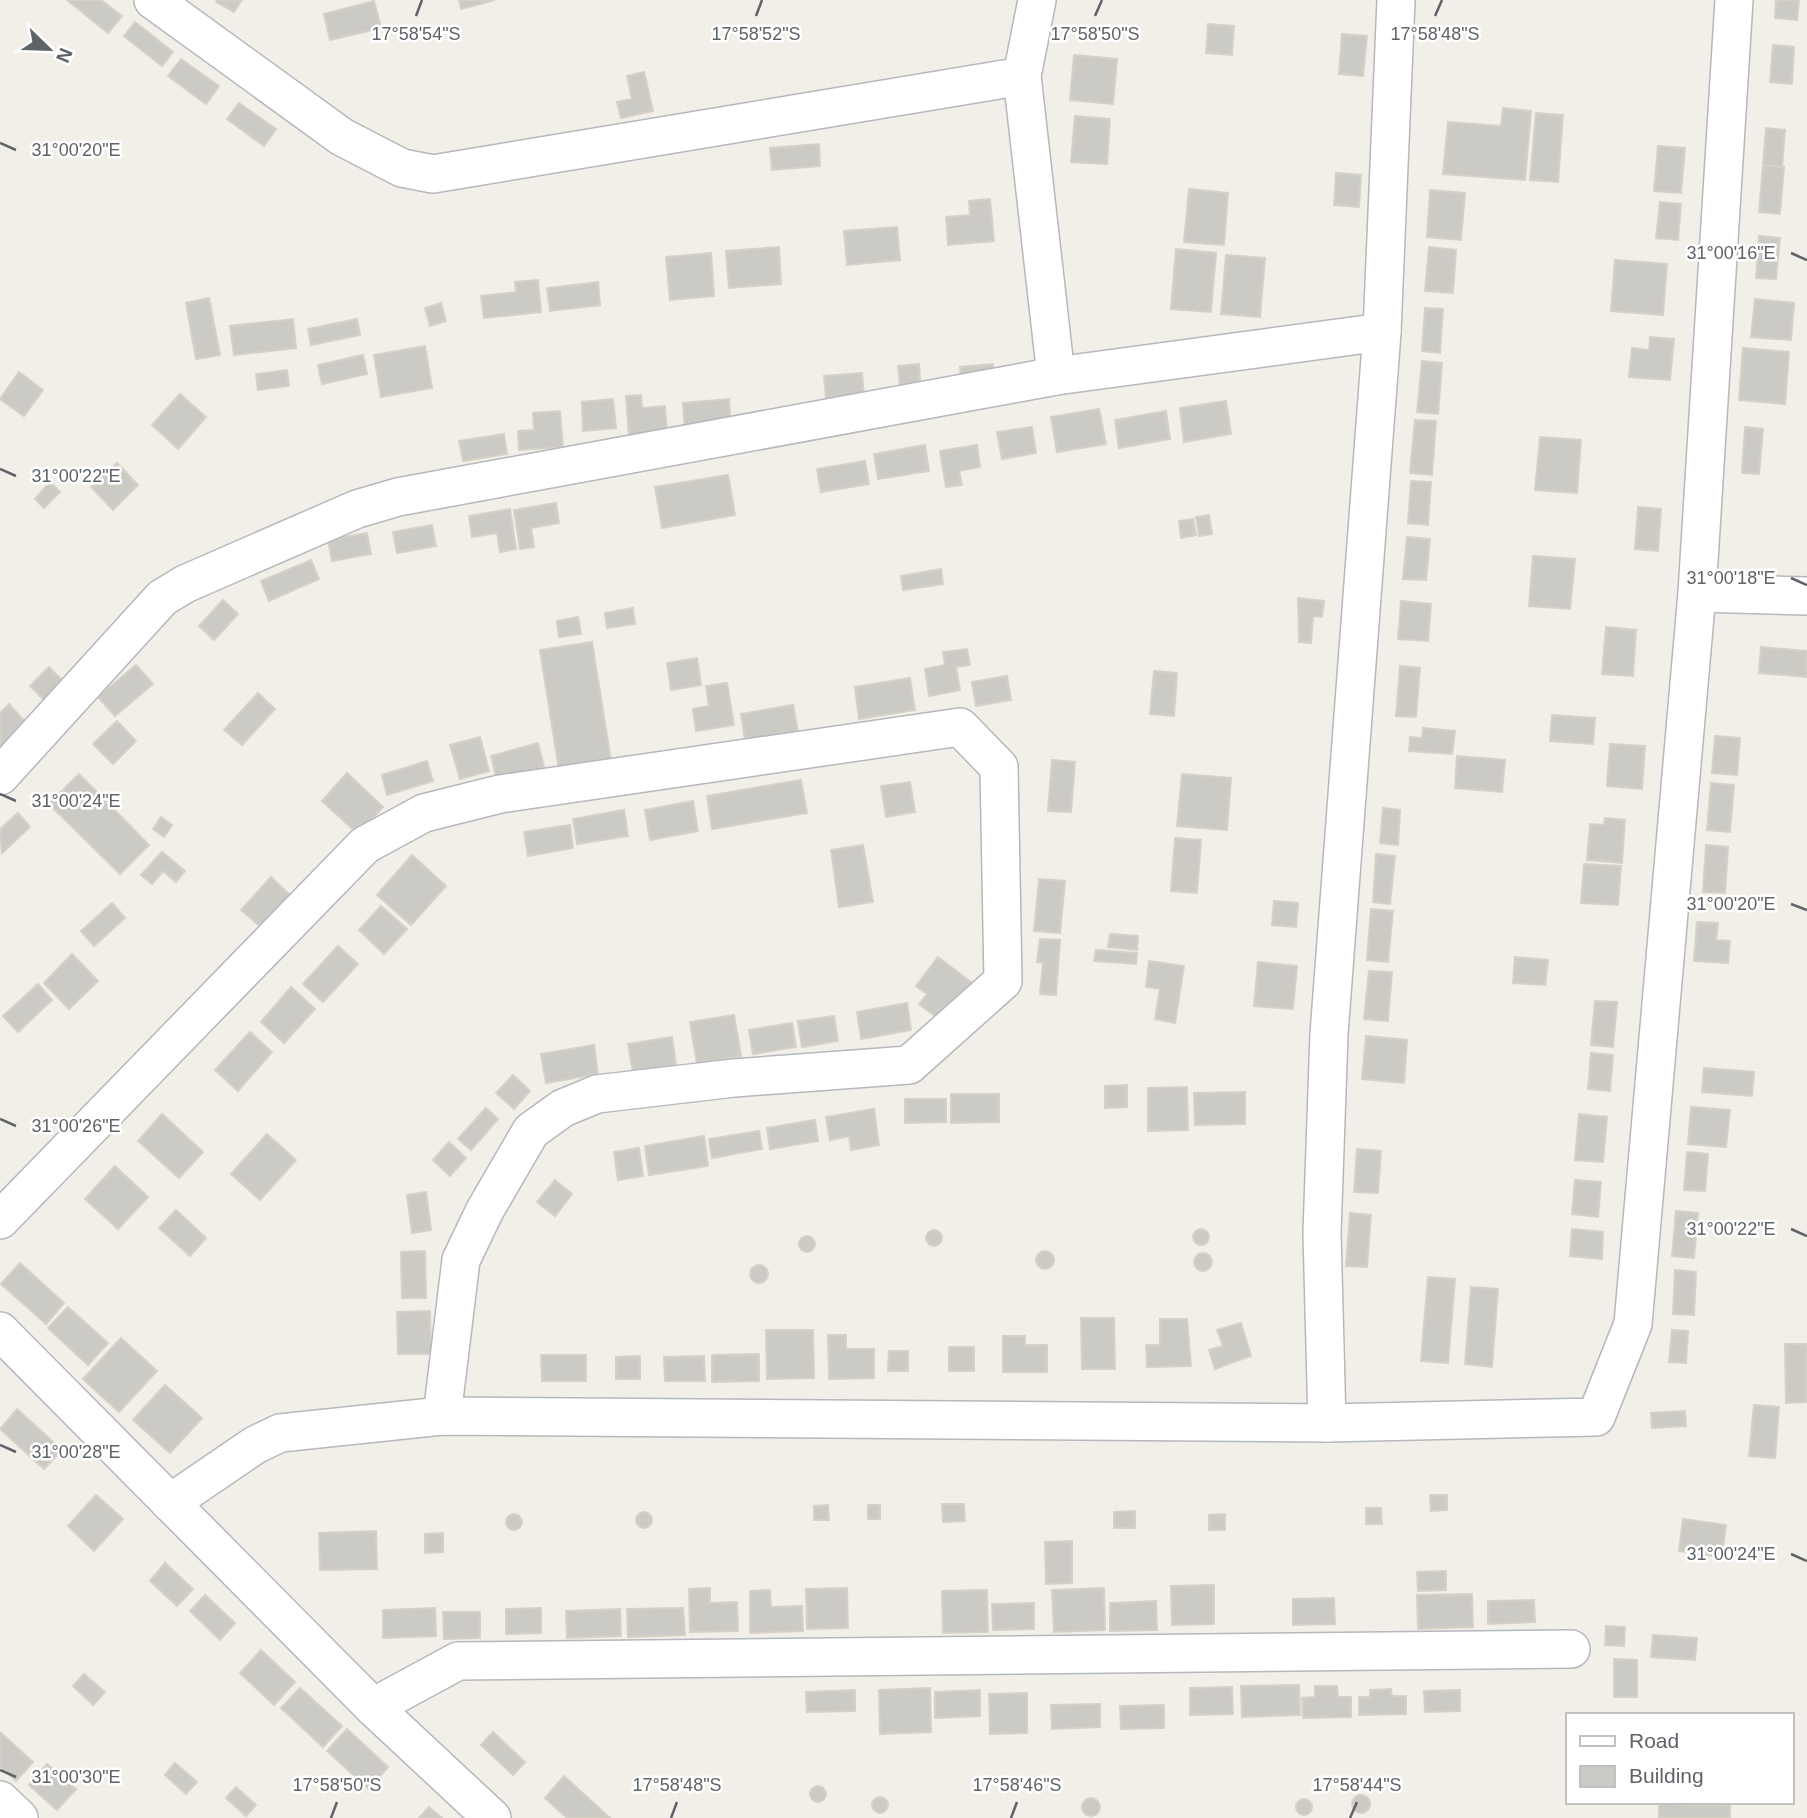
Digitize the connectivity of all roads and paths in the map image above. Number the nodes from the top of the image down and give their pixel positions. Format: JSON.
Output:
{"nodes":[{"id":1,"x":153,"y":0,"type":"edge"},
{"id":2,"x":1037,"y":0,"type":"edge"},
{"id":3,"x":1396,"y":0,"type":"edge"},
{"id":4,"x":1734,"y":0,"type":"edge"},
{"id":5,"x":1022,"y":76,"type":"junction"},
{"id":6,"x":1382,"y":332,"type":"junction"},
{"id":7,"x":1056,"y":376,"type":"junction"},
{"id":8,"x":1697,"y":593,"type":"junction"},
{"id":9,"x":1807,"y":596,"type":"edge"},
{"id":10,"x":0,"y":776,"type":"edge"},
{"id":11,"x":0,"y":1220,"type":"edge"},
{"id":12,"x":0,"y":1331,"type":"edge"},
{"id":13,"x":442,"y":1416,"type":"junction"},
{"id":14,"x":1327,"y":1423,"type":"junction"},
{"id":15,"x":170,"y":1503,"type":"junction"},
{"id":16,"x":1571,"y":1649,"type":"dead end"},
{"id":17,"x":373,"y":1707,"type":"junction"},
{"id":18,"x":0,"y":1800,"type":"edge"},
{"id":19,"x":19,"y":1818,"type":"edge"},
{"id":20,"x":492,"y":1818,"type":"edge"}],
"edges":[{"from":1,"to":5,"type":"street"},
{"from":2,"to":5,"type":"street"},
{"from":3,"to":6,"type":"street"},
{"from":4,"to":8,"type":"street"},
{"from":5,"to":7,"type":"street"},
{"from":6,"to":7,"type":"street"},
{"from":6,"to":14,"type":"street"},
{"from":7,"to":10,"type":"street"},
{"from":8,"to":9,"type":"street"},
{"from":8,"to":14,"type":"street"},
{"from":11,"to":13,"type":"street"},
{"from":12,"to":15,"type":"street"},
{"from":13,"to":14,"type":"street"},
{"from":13,"to":15,"type":"street"},
{"from":15,"to":17,"type":"street"},
{"from":16,"to":17,"type":"street"},
{"from":17,"to":20,"type":"street"},
{"from":18,"to":19,"type":"street"}]}
